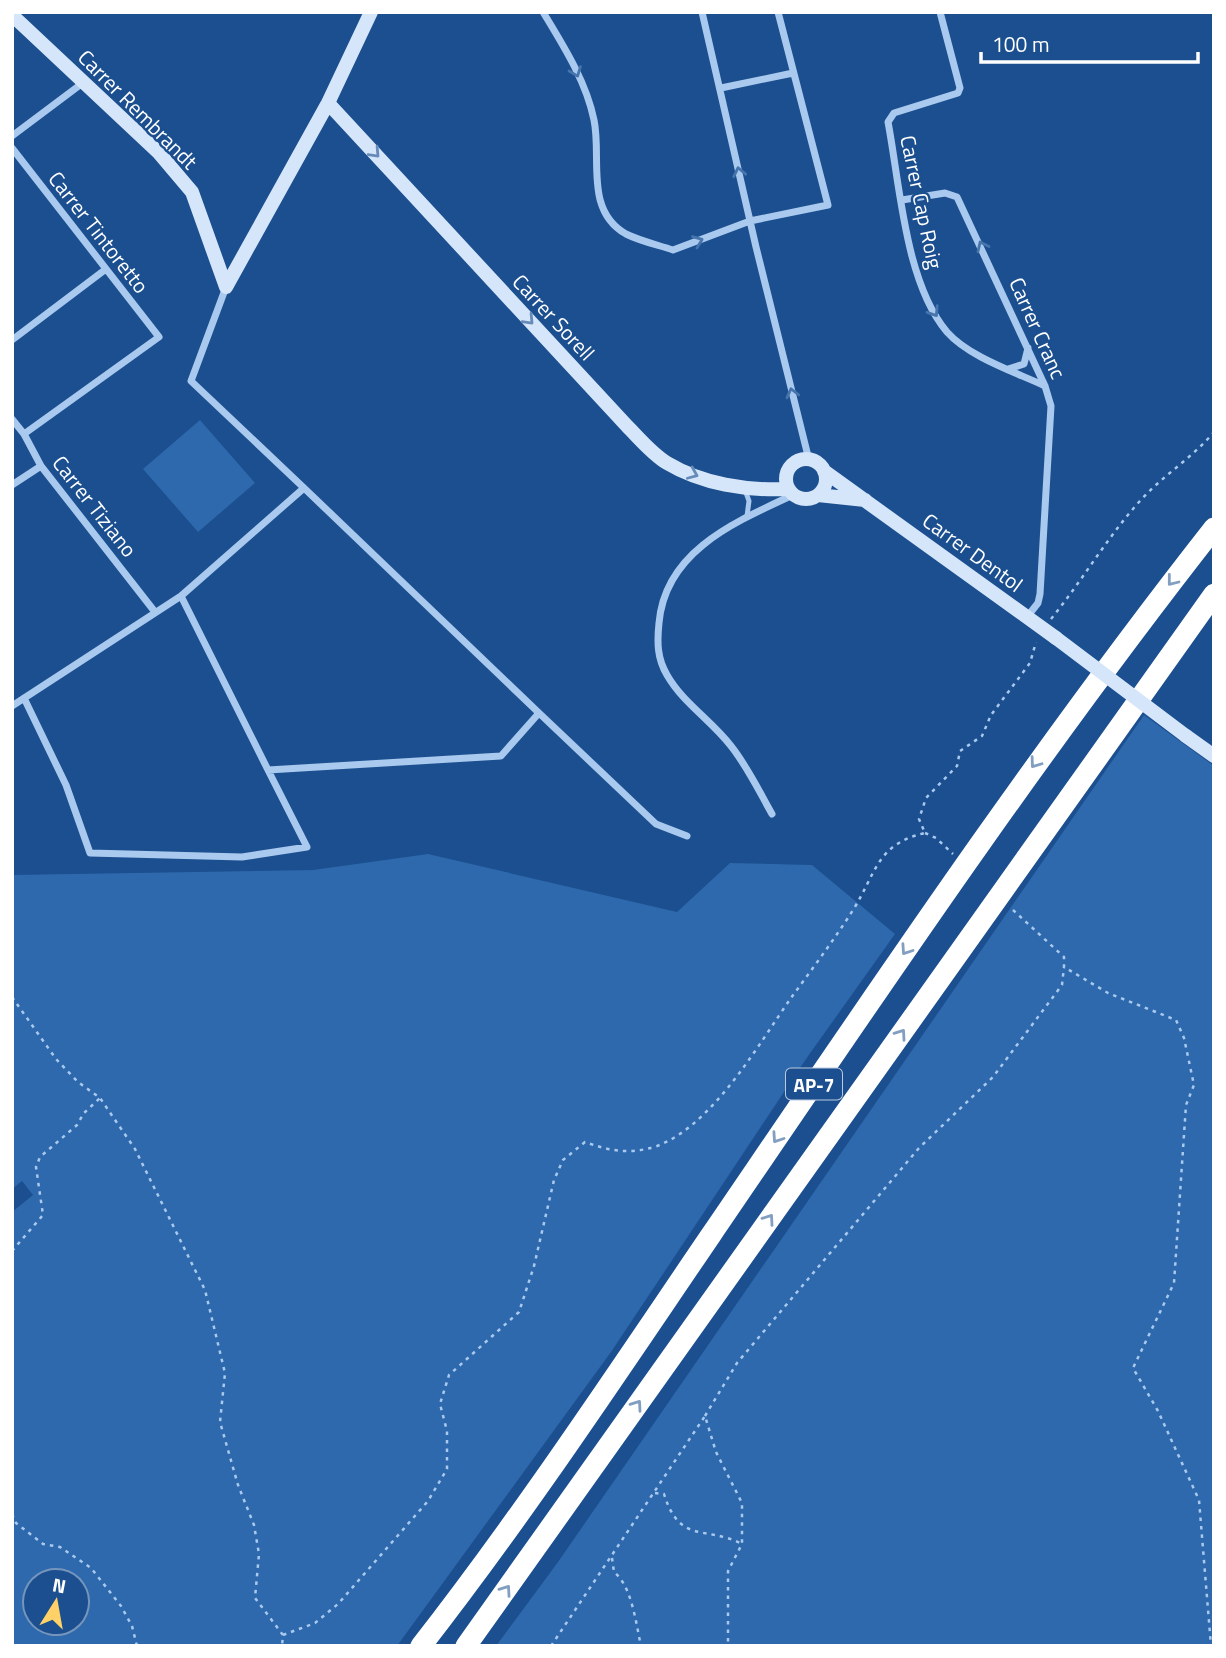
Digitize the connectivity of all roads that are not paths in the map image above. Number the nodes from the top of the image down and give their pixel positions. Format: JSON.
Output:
{"nodes":[{"id":1,"x":371,"y":12,"type":"edge"},
{"id":2,"x":542,"y":12,"type":"edge"},
{"id":3,"x":702,"y":12,"type":"edge"},
{"id":4,"x":778,"y":12,"type":"edge"},
{"id":5,"x":940,"y":12,"type":"edge"},
{"id":6,"x":12,"y":15,"type":"edge"},
{"id":7,"x":793,"y":73,"type":"junction"},
{"id":8,"x":85,"y":81,"type":"junction"},
{"id":9,"x":721,"y":88,"type":"junction"},
{"id":10,"x":328,"y":103,"type":"junction"},
{"id":11,"x":12,"y":136,"type":"edge"},
{"id":12,"x":12,"y":148,"type":"edge"},
{"id":13,"x":902,"y":200,"type":"junction"},
{"id":14,"x":750,"y":221,"type":"junction"},
{"id":15,"x":106,"y":269,"type":"junction"},
{"id":16,"x":226,"y":287,"type":"junction"},
{"id":17,"x":12,"y":340,"type":"edge"},
{"id":18,"x":1029,"y":346,"type":"junction"},
{"id":19,"x":1008,"y":369,"type":"junction"},
{"id":20,"x":1045,"y":386,"type":"junction"},
{"id":21,"x":12,"y":419,"type":"edge"},
{"id":22,"x":24,"y":434,"type":"junction"},
{"id":23,"x":809,"y":460,"type":"junction"},
{"id":24,"x":41,"y":466,"type":"junction"},
{"id":25,"x":824,"y":471,"type":"junction"},
{"id":26,"x":12,"y":485,"type":"edge"},
{"id":27,"x":743,"y":487,"type":"junction"},
{"id":28,"x":304,"y":488,"type":"junction"},
{"id":29,"x":790,"y":492,"type":"junction"},
{"id":30,"x":818,"y":495,"type":"junction"},
{"id":31,"x":866,"y":501,"type":"junction"},
{"id":32,"x":747,"y":516,"type":"junction"},
{"id":33,"x":1214,"y":528,"type":"edge"},
{"id":34,"x":1214,"y":594,"type":"edge"},
{"id":35,"x":181,"y":596,"type":"junction"},
{"id":36,"x":155,"y":612,"type":"junction"},
{"id":37,"x":1027,"y":617,"type":"junction"},
{"id":38,"x":24,"y":698,"type":"junction"},
{"id":39,"x":12,"y":706,"type":"edge"},
{"id":40,"x":539,"y":713,"type":"junction"},
{"id":41,"x":1214,"y":756,"type":"edge"},
{"id":42,"x":268,"y":771,"type":"junction"},
{"id":43,"x":772,"y":814,"type":"dead end"},
{"id":44,"x":687,"y":836,"type":"dead end"},
{"id":45,"x":421,"y":1646,"type":"edge"},
{"id":46,"x":466,"y":1646,"type":"edge"}],
"edges":[{"from":1,"to":10,"type":"street"},
{"from":2,"to":14,"type":"street","one_way":true},
{"from":3,"to":9,"type":"street"},
{"from":4,"to":7,"type":"street"},
{"from":5,"to":13,"type":"street","name":"Carrer Cap Roig"},
{"from":6,"to":8,"type":"street","name":"Carrer Rembrandt"},
{"from":7,"to":9,"type":"street"},
{"from":7,"to":14,"type":"street"},
{"from":8,"to":11,"type":"street"},
{"from":8,"to":16,"type":"street","name":"Carrer Rembrandt"},
{"from":14,"to":9,"type":"street","one_way":true},
{"from":10,"to":16,"type":"street"},
{"from":10,"to":27,"type":"street","name":"Carrer Sorell","one_way":true},
{"from":12,"to":15,"type":"street","name":"Carrer Tintoretto"},
{"from":18,"to":13,"type":"street","name":"Carrer Cranc","one_way":true},
{"from":13,"to":19,"type":"street","name":"Carrer Cap Roig","one_way":true},
{"from":23,"to":14,"type":"street","one_way":true},
{"from":15,"to":17,"type":"street"},
{"from":15,"to":22,"type":"street","name":"Carrer Tintoretto"},
{"from":16,"to":28,"type":"street"},
{"from":18,"to":19,"type":"street"},
{"from":18,"to":20,"type":"street","name":"Carrer Cranc"},
{"from":19,"to":20,"type":"street","name":"Carrer Cap Roig"},
{"from":20,"to":37,"type":"street","name":"Carrer Cranc"},
{"from":21,"to":22,"type":"street","name":"Carrer Tiziano"},
{"from":22,"to":24,"type":"street","name":"Carrer Tiziano"},
{"from":23,"to":25,"type":"street"},
{"from":23,"to":29,"type":"street"},
{"from":24,"to":26,"type":"street"},
{"from":24,"to":36,"type":"street","name":"Carrer Tiziano"},
{"from":25,"to":30,"type":"street"},
{"from":25,"to":31,"type":"street","name":"Carrer Dentol"},
{"from":27,"to":29,"type":"street","name":"Carrer Sorell"},
{"from":27,"to":32,"type":"lane"},
{"from":28,"to":35,"type":"street"},
{"from":28,"to":40,"type":"street"},
{"from":29,"to":30,"type":"street"},
{"from":29,"to":32,"type":"street"},
{"from":30,"to":31,"type":"street","name":"Carrer Dentol"},
{"from":31,"to":37,"type":"street","name":"Carrer Dentol"},
{"from":32,"to":43,"type":"street"},
{"from":33,"to":45,"type":"highway","number":"AP-7","one_way":true},
{"from":46,"to":34,"type":"highway","number":"AP-7","one_way":true},
{"from":35,"to":36,"type":"street"},
{"from":35,"to":42,"type":"street"},
{"from":36,"to":38,"type":"street"},
{"from":37,"to":41,"type":"street","name":"Carrer Dentol","bridge":true},
{"from":38,"to":39,"type":"street"},
{"from":38,"to":42,"type":"street"},
{"from":40,"to":42,"type":"street"},
{"from":40,"to":44,"type":"street"}]}
